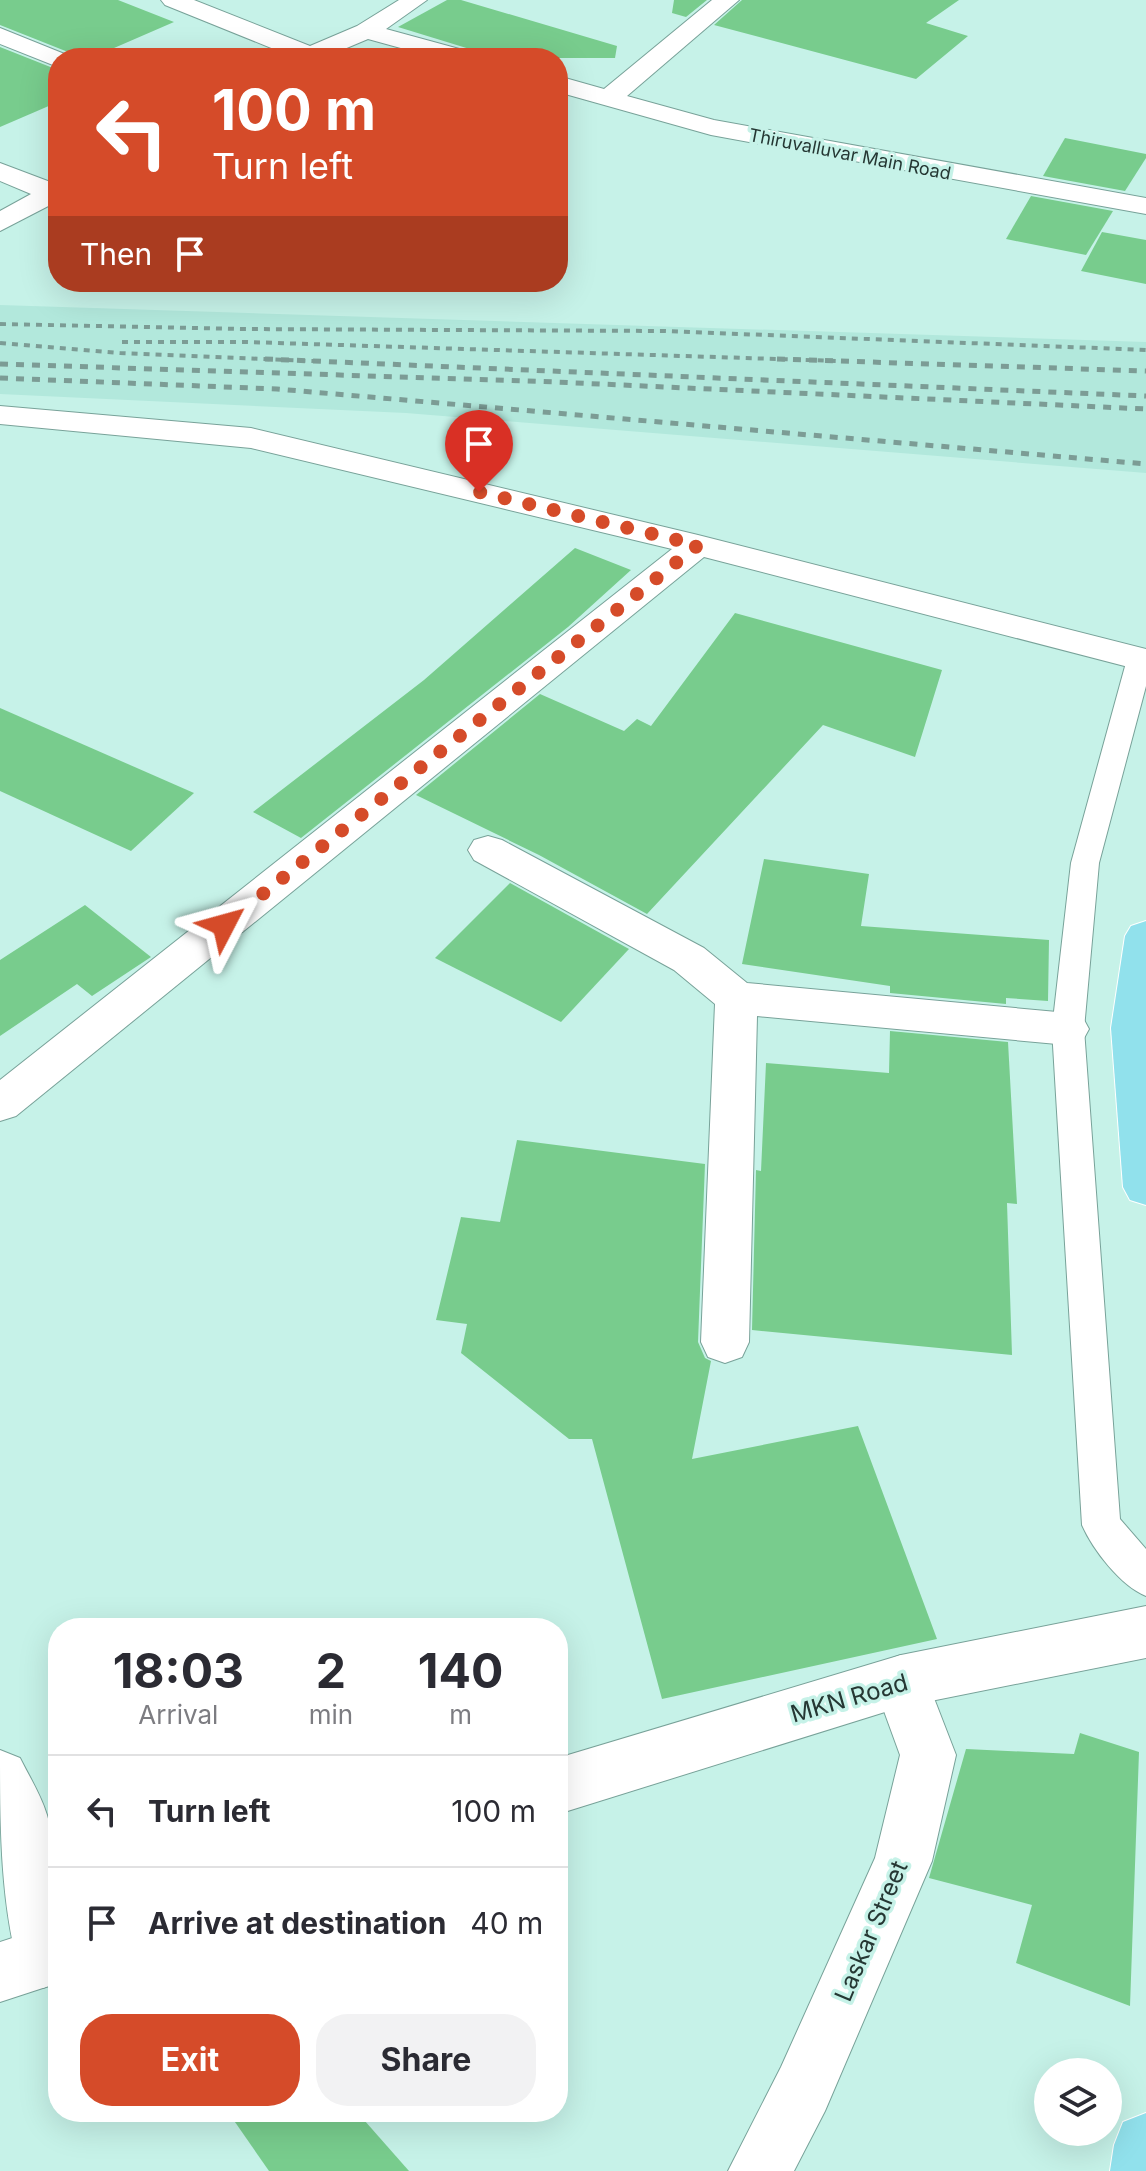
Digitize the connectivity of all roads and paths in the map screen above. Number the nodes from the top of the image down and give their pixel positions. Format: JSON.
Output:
{"nodes":[{"id":1,"x":173,"y":0,"type":"edge"},
{"id":2,"x":415,"y":0,"type":"edge"},
{"id":3,"x":727,"y":0,"type":"edge"},
{"id":4,"x":366,"y":31,"type":"junction"},
{"id":5,"x":0,"y":35,"type":"edge"},
{"id":6,"x":286,"y":48,"type":"edge"},
{"id":7,"x":325,"y":48,"type":"edge"},
{"id":8,"x":428,"y":48,"type":"edge"},
{"id":9,"x":48,"y":56,"type":"edge"},
{"id":10,"x":568,"y":87,"type":"edge"},
{"id":11,"x":609,"y":98,"type":"junction"},
{"id":12,"x":0,"y":171,"type":"edge"},
{"id":13,"x":48,"y":189,"type":"edge"},
{"id":14,"x":48,"y":196,"type":"edge"},
{"id":15,"x":1146,"y":206,"type":"edge"},
{"id":16,"x":0,"y":223,"type":"edge"},
{"id":17,"x":0,"y":415,"type":"edge"},
{"id":18,"x":698,"y":545,"type":"junction"},
{"id":19,"x":1143,"y":660,"type":"edge"},
{"id":20,"x":488,"y":850,"type":"dead end"},
{"id":21,"x":1146,"y":936,"type":"edge"},
{"id":22,"x":736,"y":998,"type":"junction"},
{"id":23,"x":1068,"y":1029,"type":"junction"},
{"id":24,"x":0,"y":1104,"type":"edge"},
{"id":25,"x":1146,"y":1187,"type":"edge"},
{"id":26,"x":725,"y":1342,"type":"dead end"},
{"id":27,"x":1146,"y":1578,"type":"edge"},
{"id":28,"x":1146,"y":1632,"type":"edge"},
{"id":29,"x":901,"y":1681,"type":"junction"},
{"id":30,"x":0,"y":1778,"type":"edge"},
{"id":31,"x":568,"y":1783,"type":"edge"},
{"id":32,"x":34,"y":1961,"type":"edge"},
{"id":33,"x":1146,"y":2145,"type":"edge"},
{"id":34,"x":760,"y":2171,"type":"edge"},
{"id":35,"x":1142,"y":2171,"type":"edge"}],
"edges":[{"from":1,"to":6,"type":"street"},
{"from":2,"to":4,"type":"street"},
{"from":3,"to":11,"type":"street"},
{"from":4,"to":7,"type":"street"},
{"from":4,"to":8,"type":"street"},
{"from":5,"to":9,"type":"street"},
{"from":10,"to":11,"type":"street","name":"Thiruvalluvar Main Road"},
{"from":11,"to":15,"type":"street","name":"Thiruvalluvar Main Road"},
{"from":12,"to":13,"type":"street"},
{"from":14,"to":16,"type":"street"},
{"from":17,"to":18,"type":"street"},
{"from":18,"to":19,"type":"street"},
{"from":18,"to":24,"type":"street"},
{"from":19,"to":23,"type":"lane"},
{"from":20,"to":22,"type":"street"},
{"from":21,"to":25,"type":"main road"},
{"from":22,"to":23,"type":"street"},
{"from":22,"to":26,"type":"street"},
{"from":23,"to":27,"type":"lane"},
{"from":28,"to":29,"type":"street","name":"MKN Road"},
{"from":29,"to":31,"type":"street","name":"MKN Road"},
{"from":29,"to":34,"type":"street","name":"Laskar Street"},
{"from":30,"to":32,"type":"street"},
{"from":33,"to":35,"type":"main road"}]}
